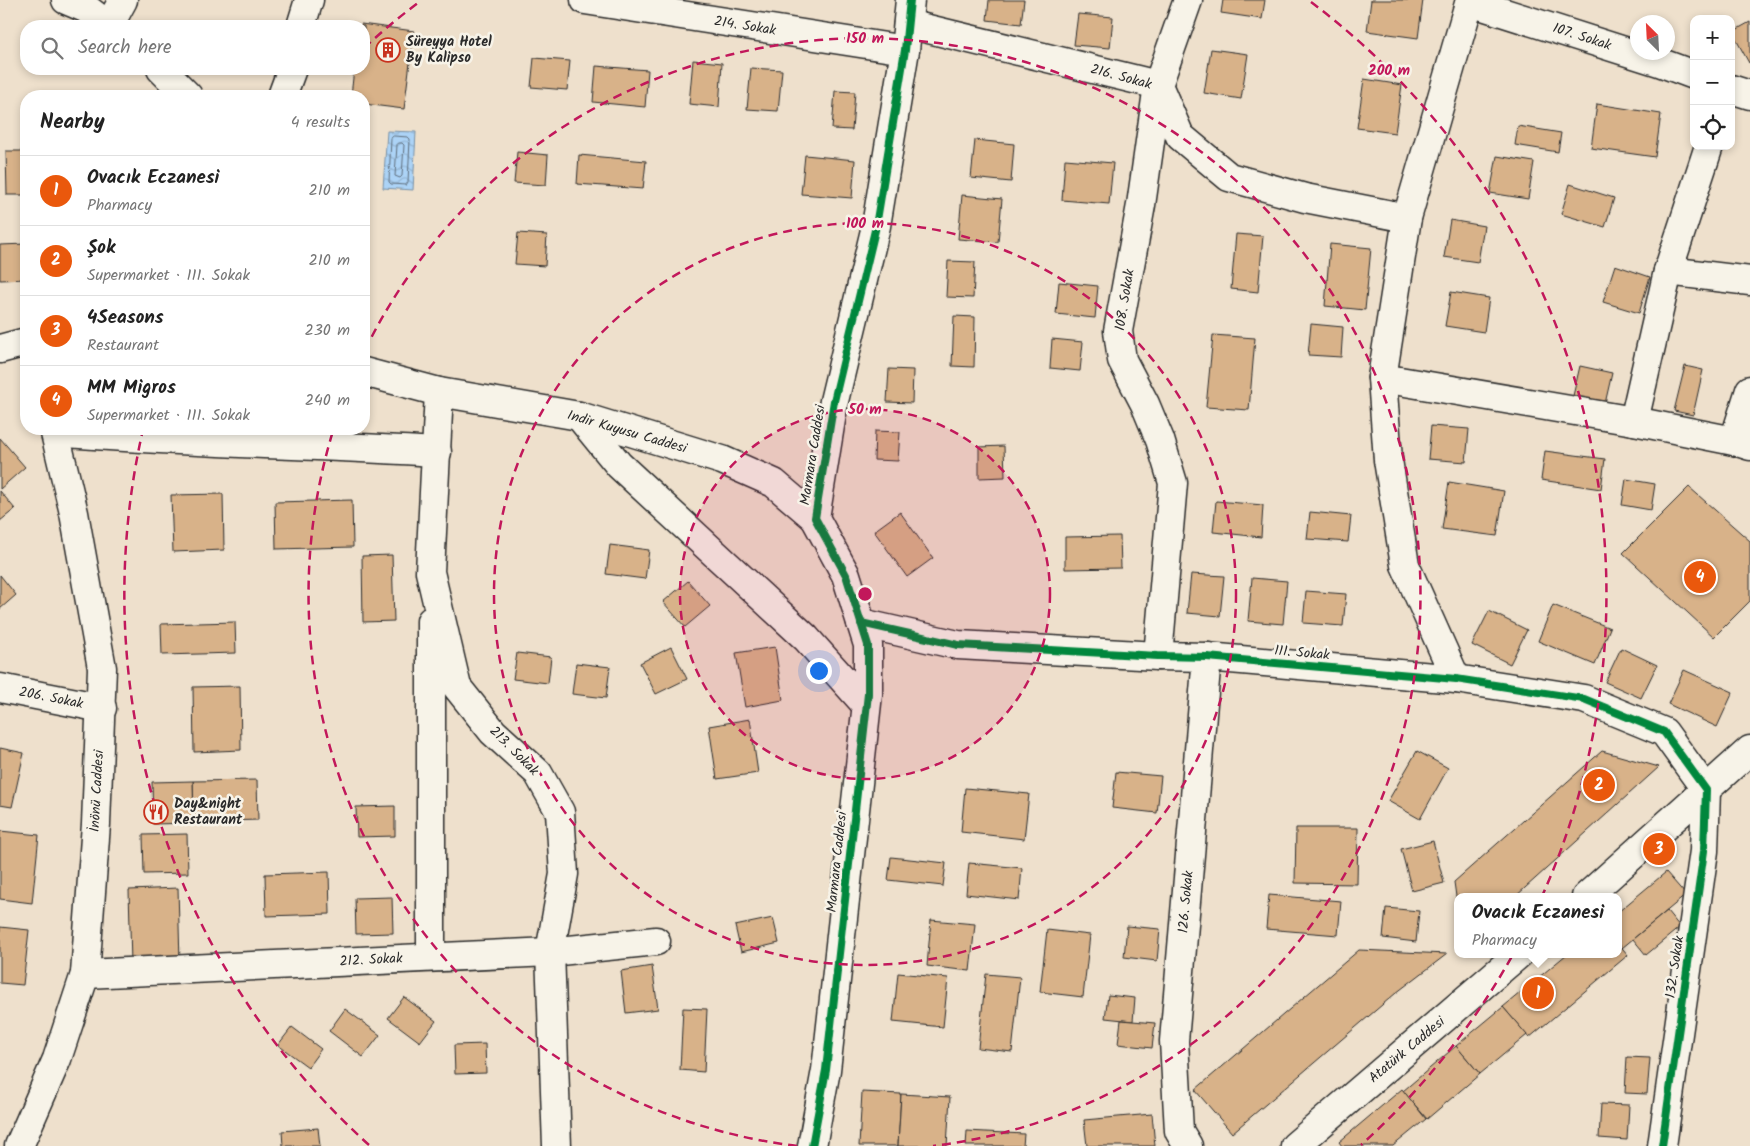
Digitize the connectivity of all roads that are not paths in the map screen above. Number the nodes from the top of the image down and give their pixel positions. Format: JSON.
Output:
{"nodes":[{"id":1,"x":66,"y":0,"type":"edge"},
{"id":2,"x":123,"y":0,"type":"edge"},
{"id":3,"x":309,"y":0,"type":"edge"},
{"id":4,"x":585,"y":0,"type":"edge"},
{"id":5,"x":1188,"y":0,"type":"edge"},
{"id":6,"x":1470,"y":1,"type":"edge"},
{"id":7,"x":909,"y":12,"type":"edge"},
{"id":8,"x":101,"y":20,"type":"edge"},
{"id":9,"x":112,"y":20,"type":"edge"},
{"id":10,"x":303,"y":20,"type":"edge"},
{"id":11,"x":905,"y":50,"type":"junction"},
{"id":12,"x":1690,"y":74,"type":"edge"},
{"id":13,"x":166,"y":75,"type":"edge"},
{"id":14,"x":290,"y":75,"type":"edge"},
{"id":15,"x":1158,"y":85,"type":"junction"},
{"id":16,"x":182,"y":90,"type":"edge"},
{"id":17,"x":284,"y":90,"type":"edge"},
{"id":18,"x":1735,"y":90,"type":"edge"},
{"id":19,"x":1750,"y":95,"type":"edge"},
{"id":20,"x":1708,"y":150,"type":"edge"},
{"id":21,"x":1408,"y":218,"type":"junction"},
{"id":22,"x":1668,"y":271,"type":"junction"},
{"id":23,"x":1750,"y":281,"type":"edge"},
{"id":24,"x":20,"y":344,"type":"edge"},
{"id":25,"x":0,"y":349,"type":"edge"},
{"id":26,"x":370,"y":374,"type":"edge"},
{"id":27,"x":1382,"y":378,"type":"junction"},
{"id":28,"x":1750,"y":390,"type":"edge"},
{"id":29,"x":440,"y":392,"type":"junction"},
{"id":30,"x":579,"y":416,"type":"junction"},
{"id":31,"x":1634,"y":421,"type":"junction"},
{"id":32,"x":55,"y":435,"type":"edge"},
{"id":33,"x":100,"y":435,"type":"edge"},
{"id":34,"x":1742,"y":444,"type":"edge"},
{"id":35,"x":437,"y":452,"type":"junction"},
{"id":36,"x":815,"y":518,"type":"junction"},
{"id":37,"x":430,"y":572,"type":"junction"},
{"id":38,"x":861,"y":623,"type":"junction"},
{"id":39,"x":1158,"y":656,"type":"junction"},
{"id":40,"x":1207,"y":657,"type":"junction"},
{"id":41,"x":1456,"y":679,"type":"junction"},
{"id":42,"x":0,"y":688,"type":"edge"},
{"id":43,"x":866,"y":705,"type":"junction"},
{"id":44,"x":102,"y":708,"type":"junction"},
{"id":45,"x":1750,"y":750,"type":"edge"},
{"id":46,"x":1706,"y":790,"type":"junction"},
{"id":47,"x":1590,"y":893,"type":"edge"},
{"id":48,"x":656,"y":941,"type":"dead end"},
{"id":49,"x":550,"y":952,"type":"junction"},
{"id":50,"x":431,"y":957,"type":"junction"},
{"id":51,"x":1514,"y":958,"type":"edge"},
{"id":52,"x":85,"y":974,"type":"junction"},
{"id":53,"x":19,"y":1146,"type":"edge"},
{"id":54,"x":557,"y":1146,"type":"edge"},
{"id":55,"x":812,"y":1146,"type":"edge"},
{"id":56,"x":1188,"y":1146,"type":"edge"},
{"id":57,"x":1295,"y":1146,"type":"edge"},
{"id":58,"x":1662,"y":1146,"type":"edge"}],
"edges":[{"from":1,"to":8,"type":"street"},
{"from":2,"to":9,"type":"street"},
{"from":3,"to":10,"type":"street"},
{"from":4,"to":11,"type":"street","name":"214. Sokak"},
{"from":5,"to":15,"type":"street","name":"108. Sokak"},
{"from":6,"to":12,"type":"street","name":"107. Sokak"},
{"from":6,"to":21,"type":"street"},
{"from":7,"to":11,"type":"street","name":"Marmara Caddesi"},
{"from":7,"to":15,"type":"street","name":"216. Sokak"},
{"from":11,"to":36,"type":"street","name":"Marmara Caddesi"},
{"from":13,"to":16,"type":"street"},
{"from":14,"to":17,"type":"street"},
{"from":15,"to":21,"type":"street","name":"216. Sokak"},
{"from":15,"to":39,"type":"street","name":"108. Sokak"},
{"from":18,"to":19,"type":"street"},
{"from":20,"to":22,"type":"street"},
{"from":21,"to":27,"type":"street"},
{"from":22,"to":23,"type":"street"},
{"from":22,"to":31,"type":"street"},
{"from":24,"to":25,"type":"street"},
{"from":26,"to":29,"type":"street","name":"Indir Kuyusu Caddesi"},
{"from":27,"to":31,"type":"street"},
{"from":27,"to":41,"type":"street"},
{"from":28,"to":34,"type":"street"},
{"from":29,"to":30,"type":"street","name":"Indir Kuyusu Caddesi"},
{"from":29,"to":35,"type":"street","name":"213. Sokak"},
{"from":30,"to":36,"type":"street","name":"Indir Kuyusu Caddesi"},
{"from":30,"to":43,"type":"street"},
{"from":31,"to":34,"type":"street"},
{"from":32,"to":44,"type":"street","name":"İnönü Caddesi"},
{"from":33,"to":35,"type":"street"},
{"from":35,"to":37,"type":"street","name":"213. Sokak"},
{"from":36,"to":38,"type":"street","name":"Marmara Caddesi"},
{"from":37,"to":49,"type":"street","name":"213. Sokak"},
{"from":37,"to":50,"type":"street"},
{"from":38,"to":39,"type":"street","name":"111. Sokak"},
{"from":38,"to":43,"type":"street","name":"Marmara Caddesi"},
{"from":39,"to":40,"type":"street","name":"111. Sokak"},
{"from":40,"to":41,"type":"street","name":"111. Sokak"},
{"from":40,"to":56,"type":"street","name":"126. Sokak"},
{"from":41,"to":46,"type":"street","name":"111. Sokak"},
{"from":42,"to":44,"type":"street","name":"206. Sokak"},
{"from":43,"to":55,"type":"street","name":"Marmara Caddesi"},
{"from":44,"to":52,"type":"street","name":"İnönü Caddesi"},
{"from":45,"to":46,"type":"street"},
{"from":46,"to":47,"type":"street"},
{"from":46,"to":58,"type":"street","name":"132. Sokak"},
{"from":48,"to":49,"type":"street","name":"212. Sokak"},
{"from":49,"to":50,"type":"street","name":"212. Sokak"},
{"from":49,"to":54,"type":"street","name":"213. Sokak"},
{"from":50,"to":52,"type":"street","name":"212. Sokak"},
{"from":51,"to":57,"type":"street","name":"Atatürk Caddesi"},
{"from":52,"to":53,"type":"street","name":"İnönü Caddesi"}]}
